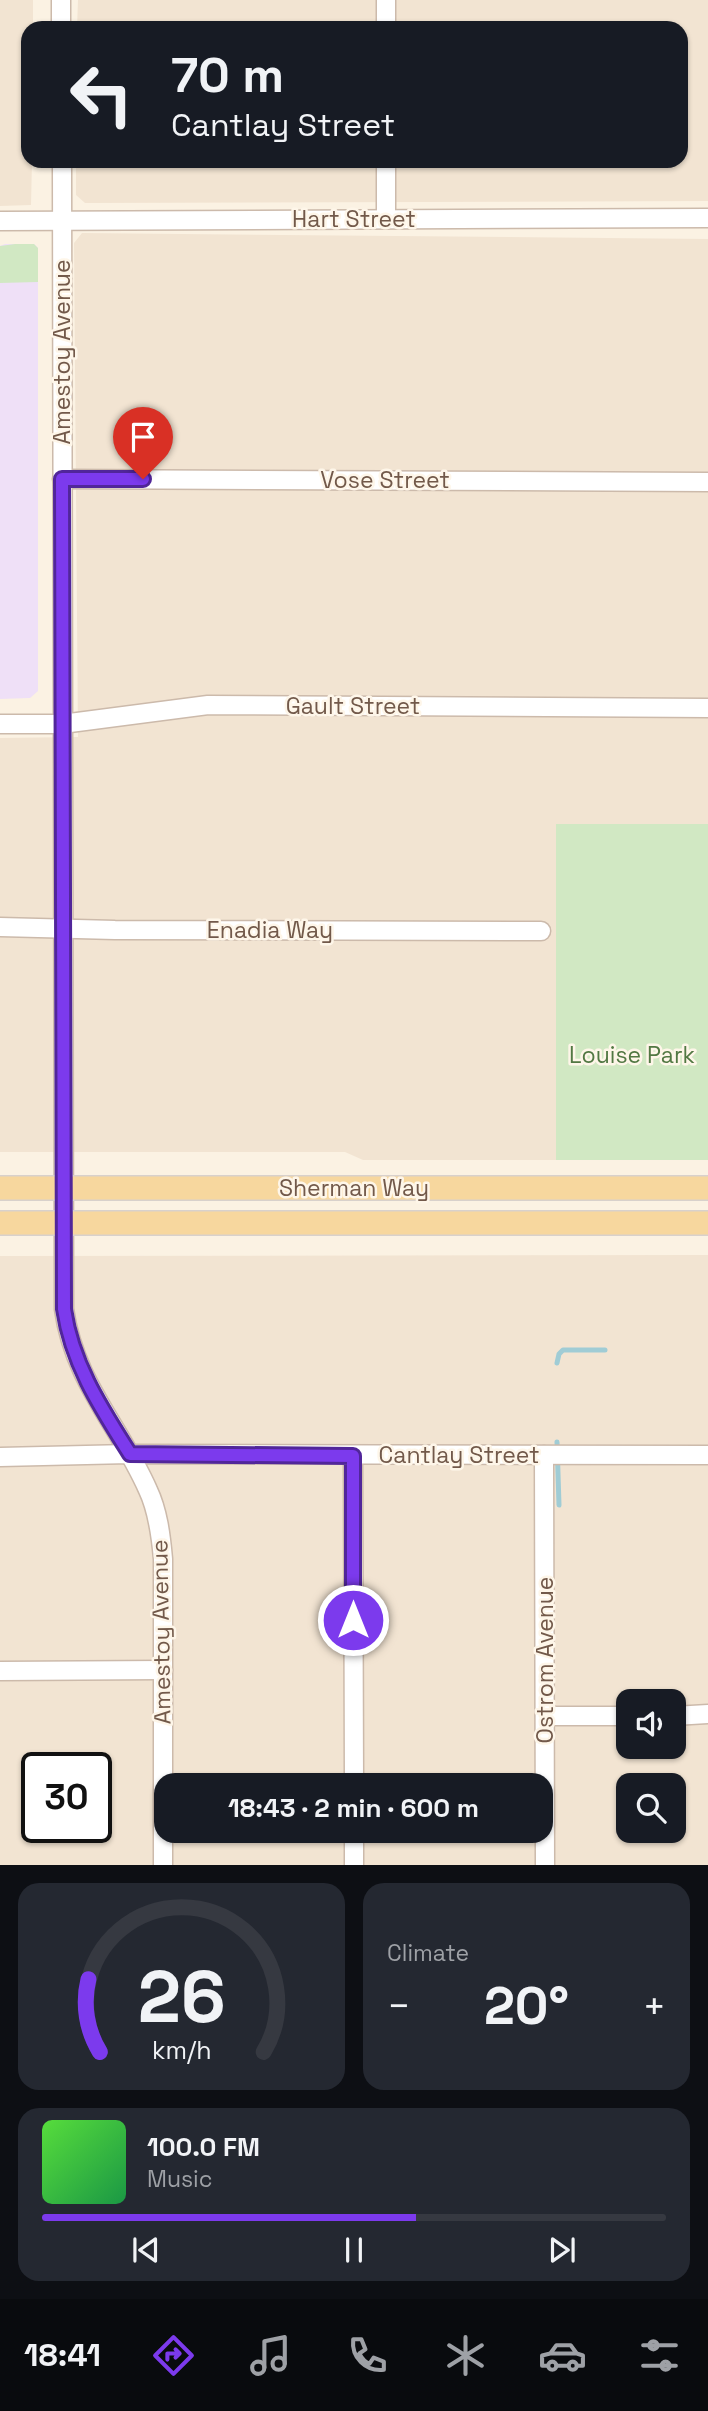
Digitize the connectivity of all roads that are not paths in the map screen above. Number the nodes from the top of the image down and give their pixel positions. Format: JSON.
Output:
{"nodes":[{"id":1,"x":61,"y":0,"type":"edge"},
{"id":2,"x":386,"y":0,"type":"edge"},
{"id":3,"x":61,"y":21,"type":"edge"},
{"id":4,"x":386,"y":21,"type":"edge"},
{"id":5,"x":62,"y":168,"type":"edge"},
{"id":6,"x":386,"y":168,"type":"edge"},
{"id":7,"x":708,"y":218,"type":"edge"},
{"id":8,"x":386,"y":219,"type":"junction"},
{"id":9,"x":0,"y":220,"type":"edge"},
{"id":10,"x":62,"y":221,"type":"junction"},
{"id":11,"x":62,"y":479,"type":"junction"},
{"id":12,"x":708,"y":482,"type":"edge"},
{"id":13,"x":708,"y":708,"type":"edge"},
{"id":14,"x":0,"y":724,"type":"edge"},
{"id":15,"x":62,"y":724,"type":"junction"},
{"id":16,"x":0,"y":927,"type":"edge"},
{"id":17,"x":63,"y":927,"type":"junction"},
{"id":18,"x":541,"y":931,"type":"dead end"},
{"id":19,"x":0,"y":1188,"type":"edge"},
{"id":20,"x":63,"y":1188,"type":"junction"},
{"id":21,"x":708,"y":1188,"type":"edge"},
{"id":22,"x":0,"y":1223,"type":"edge"},
{"id":23,"x":63,"y":1223,"type":"junction"},
{"id":24,"x":708,"y":1223,"type":"edge"},
{"id":25,"x":130,"y":1454,"type":"junction"},
{"id":26,"x":544,"y":1455,"type":"junction"},
{"id":27,"x":708,"y":1455,"type":"edge"},
{"id":28,"x":353,"y":1456,"type":"junction"},
{"id":29,"x":0,"y":1457,"type":"edge"},
{"id":30,"x":163,"y":1670,"type":"junction"},
{"id":31,"x":0,"y":1671,"type":"edge"},
{"id":32,"x":708,"y":1714,"type":"edge"},
{"id":33,"x":686,"y":1715,"type":"edge"},
{"id":34,"x":545,"y":1716,"type":"junction"},
{"id":35,"x":616,"y":1716,"type":"edge"},
{"id":36,"x":354,"y":1773,"type":"edge"},
{"id":37,"x":354,"y":1843,"type":"edge"},
{"id":38,"x":163,"y":1865,"type":"edge"},
{"id":39,"x":354,"y":1865,"type":"edge"},
{"id":40,"x":545,"y":1865,"type":"edge"}],
"edges":[{"from":1,"to":3,"type":"street"},
{"from":2,"to":4,"type":"street"},
{"from":5,"to":10,"type":"street","name":"Amestoy Avenue"},
{"from":6,"to":8,"type":"street"},
{"from":7,"to":8,"type":"street","name":"Hart Street"},
{"from":8,"to":10,"type":"street","name":"Hart Street"},
{"from":9,"to":10,"type":"street","name":"Hart Street"},
{"from":10,"to":11,"type":"street","name":"Amestoy Avenue"},
{"from":11,"to":12,"type":"street","name":"Vose Street"},
{"from":11,"to":15,"type":"street","name":"Amestoy Avenue"},
{"from":13,"to":15,"type":"street","name":"Gault Street"},
{"from":14,"to":15,"type":"street","name":"Gault Street"},
{"from":15,"to":17,"type":"street","name":"Amestoy Avenue"},
{"from":16,"to":17,"type":"street","name":"Enadia Way"},
{"from":17,"to":18,"type":"street","name":"Enadia Way"},
{"from":17,"to":20,"type":"street","name":"Amestoy Avenue"},
{"from":19,"to":20,"type":"main road","name":"Sherman Way"},
{"from":20,"to":21,"type":"main road","name":"Sherman Way"},
{"from":20,"to":23,"type":"street","name":"Amestoy Avenue"},
{"from":22,"to":23,"type":"main road","name":"Sherman Way"},
{"from":23,"to":24,"type":"main road","name":"Sherman Way"},
{"from":23,"to":25,"type":"street","name":"Amestoy Avenue"},
{"from":25,"to":28,"type":"street","name":"Cantlay Street"},
{"from":25,"to":29,"type":"street","name":"Cantlay Street"},
{"from":25,"to":30,"type":"street","name":"Amestoy Avenue"},
{"from":26,"to":27,"type":"street","name":"Cantlay Street"},
{"from":26,"to":28,"type":"street","name":"Cantlay Street"},
{"from":26,"to":34,"type":"street","name":"Ostrom Avenue"},
{"from":28,"to":36,"type":"street"},
{"from":30,"to":31,"type":"street"},
{"from":30,"to":38,"type":"street","name":"Amestoy Avenue"},
{"from":32,"to":33,"type":"street"},
{"from":34,"to":35,"type":"street"},
{"from":34,"to":40,"type":"street","name":"Ostrom Avenue"},
{"from":37,"to":39,"type":"street"}]}
